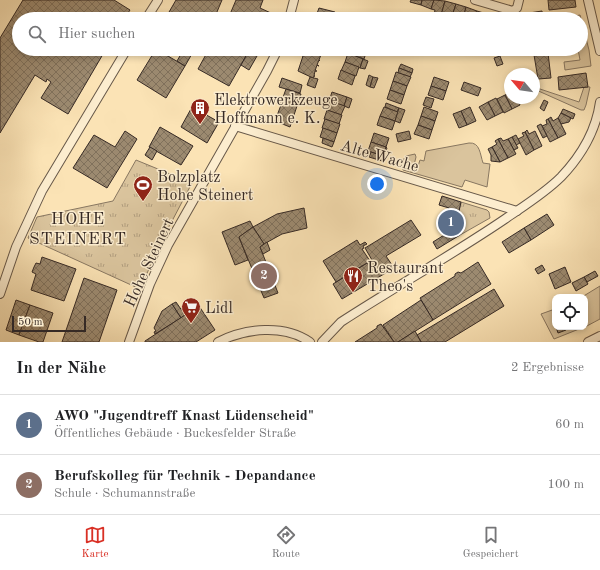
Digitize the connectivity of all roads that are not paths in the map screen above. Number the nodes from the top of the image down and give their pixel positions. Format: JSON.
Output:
{"nodes":[{"id":1,"x":158,"y":0,"type":"edge"},
{"id":2,"x":294,"y":0,"type":"edge"},
{"id":3,"x":474,"y":0,"type":"edge"},
{"id":4,"x":519,"y":0,"type":"edge"},
{"id":5,"x":588,"y":0,"type":"edge"},
{"id":6,"x":150,"y":12,"type":"edge"},
{"id":7,"x":291,"y":12,"type":"edge"},
{"id":8,"x":600,"y":51,"type":"edge"},
{"id":9,"x":123,"y":56,"type":"edge"},
{"id":10,"x":274,"y":56,"type":"edge"},
{"id":11,"x":600,"y":102,"type":"edge"},
{"id":12,"x":235,"y":126,"type":"junction"},
{"id":13,"x":517,"y":211,"type":"junction"},
{"id":14,"x":0,"y":294,"type":"edge"},
{"id":15,"x":600,"y":336,"type":"edge"},
{"id":16,"x":228,"y":340,"type":"edge"},
{"id":17,"x":129,"y":342,"type":"edge"},
{"id":18,"x":218,"y":342,"type":"edge"},
{"id":19,"x":310,"y":342,"type":"edge"},
{"id":20,"x":322,"y":342,"type":"edge"},
{"id":21,"x":588,"y":342,"type":"edge"}],
"edges":[{"from":1,"to":6,"type":"street"},
{"from":2,"to":7,"type":"street"},
{"from":3,"to":4,"type":"street"},
{"from":5,"to":8,"type":"street"},
{"from":9,"to":14,"type":"street"},
{"from":10,"to":12,"type":"street","name":"Hohe Steinert"},
{"from":11,"to":13,"type":"street"},
{"from":12,"to":13,"type":"street","name":"Alte Wache"},
{"from":12,"to":17,"type":"street","name":"Hohe Steinert"},
{"from":13,"to":20,"type":"street"},
{"from":15,"to":21,"type":"street"},
{"from":16,"to":18,"type":"street"},
{"from":16,"to":19,"type":"street"}]}
